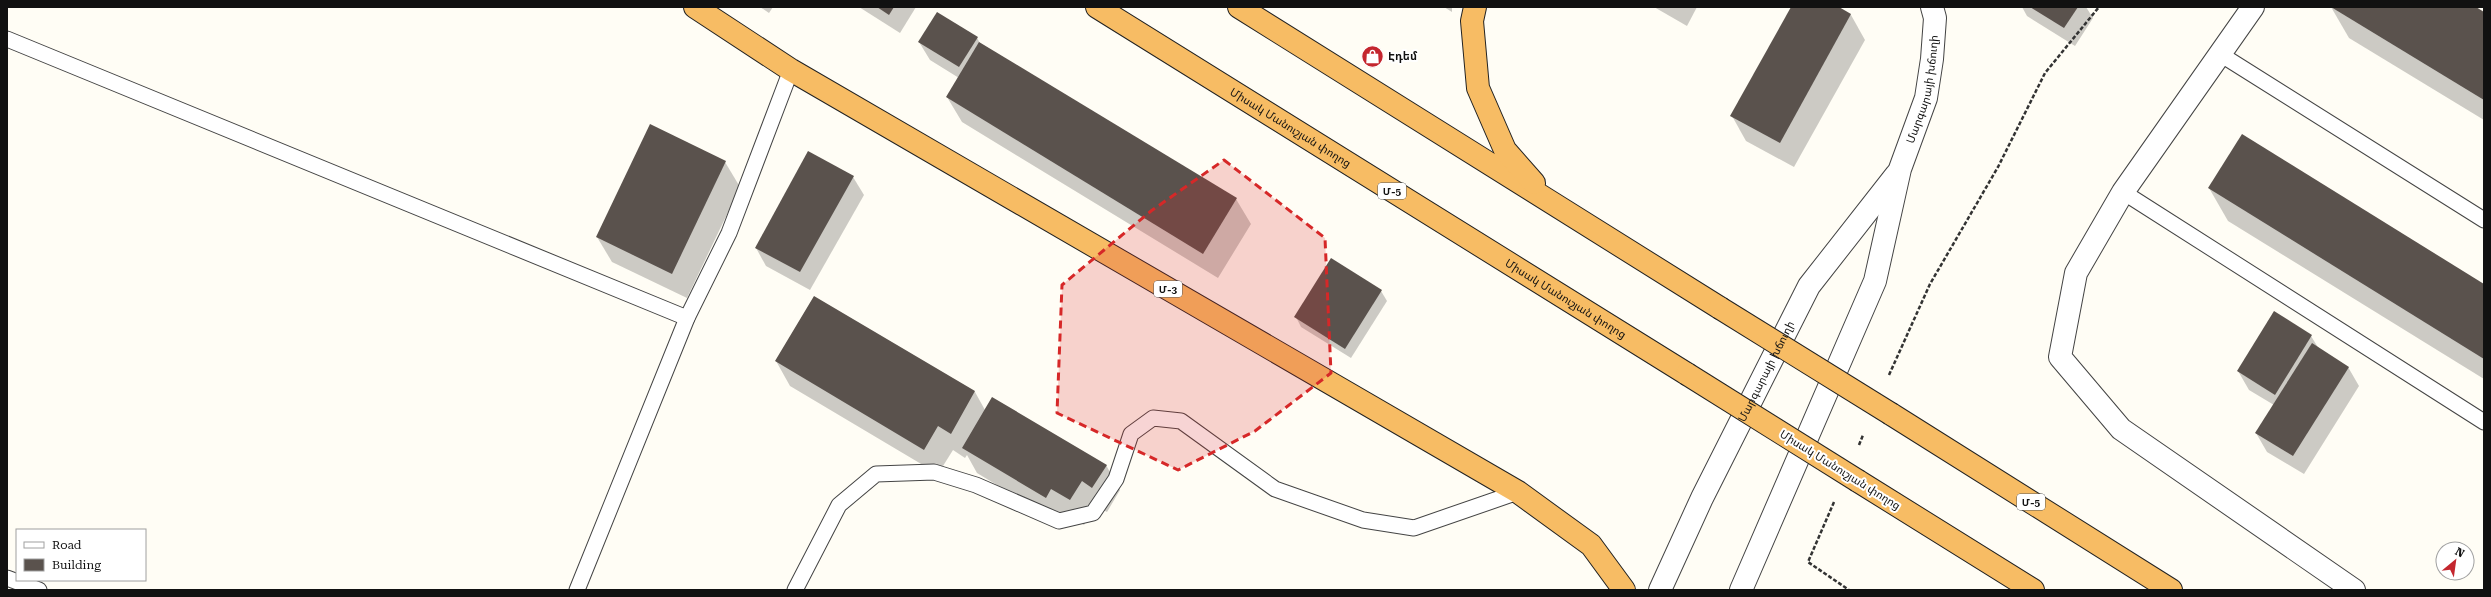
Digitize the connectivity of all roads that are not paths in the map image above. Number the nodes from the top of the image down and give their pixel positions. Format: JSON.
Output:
{"nodes":[{"id":1,"x":695,"y":7,"type":"edge"},
{"id":2,"x":1097,"y":7,"type":"edge"},
{"id":3,"x":1238,"y":7,"type":"edge"},
{"id":4,"x":1475,"y":7,"type":"edge"},
{"id":5,"x":2253,"y":7,"type":"edge"},
{"id":6,"x":1937,"y":11,"type":"edge"},
{"id":7,"x":7,"y":39,"type":"edge"},
{"id":8,"x":2220,"y":54,"type":"junction"},
{"id":9,"x":791,"y":70,"type":"junction"},
{"id":10,"x":1900,"y":169,"type":"junction"},
{"id":11,"x":2123,"y":192,"type":"junction"},
{"id":12,"x":1549,"y":201,"type":"junction"},
{"id":13,"x":2484,"y":220,"type":"edge"},
{"id":14,"x":687,"y":318,"type":"junction"},
{"id":15,"x":2484,"y":422,"type":"edge"},
{"id":16,"x":1518,"y":492,"type":"junction"},
{"id":17,"x":7,"y":578,"type":"edge"},
{"id":18,"x":39,"y":590,"type":"edge"},
{"id":19,"x":577,"y":590,"type":"edge"},
{"id":20,"x":795,"y":590,"type":"edge"},
{"id":21,"x":1624,"y":590,"type":"edge"},
{"id":22,"x":1660,"y":590,"type":"edge"},
{"id":23,"x":1741,"y":590,"type":"edge"},
{"id":24,"x":2033,"y":590,"type":"edge"},
{"id":25,"x":2171,"y":590,"type":"edge"},
{"id":26,"x":2354,"y":590,"type":"edge"}],
"edges":[{"from":1,"to":9,"type":"highway","number":"Մ-3"},
{"from":2,"to":24,"type":"highway","name":"Միսակ Մանուշյան փողոց","number":"Մ-5","bridge":true},
{"from":3,"to":12,"type":"highway","number":"Մ-5"},
{"from":4,"to":12,"type":"highway"},
{"from":5,"to":8,"type":"street"},
{"from":6,"to":10,"type":"street","name":"Մարգարայի խճուղի"},
{"from":7,"to":14,"type":"lane"},
{"from":8,"to":11,"type":"street"},
{"from":8,"to":13,"type":"lane"},
{"from":9,"to":14,"type":"lane"},
{"from":9,"to":16,"type":"highway","number":"Մ-3"},
{"from":10,"to":22,"type":"street","name":"Մարգարայի խճուղի"},
{"from":10,"to":23,"type":"street","name":"Մարգարայի խճուղի"},
{"from":11,"to":15,"type":"lane"},
{"from":11,"to":26,"type":"street"},
{"from":12,"to":25,"type":"highway","number":"Մ-5","bridge":true},
{"from":14,"to":19,"type":"lane"},
{"from":16,"to":20,"type":"lane"},
{"from":16,"to":21,"type":"highway","number":"Մ-3"},
{"from":17,"to":18,"type":"lane"}]}
